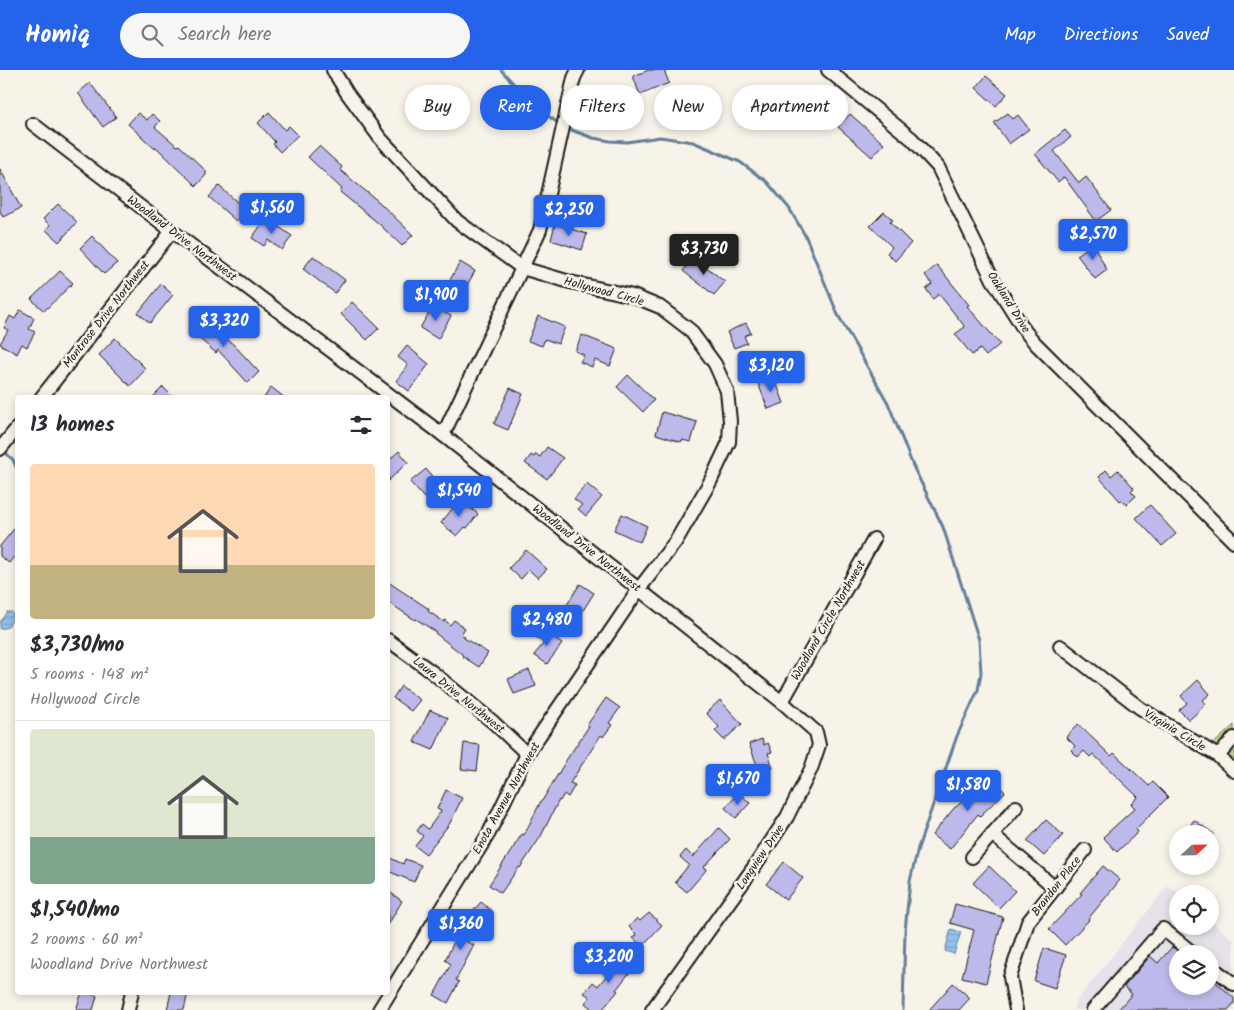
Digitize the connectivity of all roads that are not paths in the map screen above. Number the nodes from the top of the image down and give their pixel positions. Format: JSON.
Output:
{"nodes":[{"id":1,"x":333,"y":70,"type":"edge"},
{"id":2,"x":578,"y":70,"type":"edge"},
{"id":3,"x":828,"y":70,"type":"edge"},
{"id":4,"x":33,"y":124,"type":"dead end"},
{"id":5,"x":172,"y":231,"type":"junction"},
{"id":6,"x":522,"y":268,"type":"junction"},
{"id":7,"x":43,"y":395,"type":"edge"},
{"id":8,"x":390,"y":395,"type":"edge"},
{"id":9,"x":390,"y":395,"type":"edge"},
{"id":10,"x":15,"y":431,"type":"edge"},
{"id":11,"x":443,"y":435,"type":"junction"},
{"id":12,"x":0,"y":449,"type":"edge"},
{"id":13,"x":874,"y":539,"type":"dead end"},
{"id":14,"x":1234,"y":542,"type":"edge"},
{"id":15,"x":639,"y":589,"type":"junction"},
{"id":16,"x":390,"y":641,"type":"edge"},
{"id":17,"x":1060,"y":646,"type":"dead end"},
{"id":18,"x":782,"y":702,"type":"junction"},
{"id":19,"x":1234,"y":738,"type":"edge"},
{"id":20,"x":527,"y":754,"type":"junction"},
{"id":21,"x":1218,"y":756,"type":"junction"},
{"id":22,"x":1234,"y":771,"type":"edge"},
{"id":23,"x":1016,"y":807,"type":"dead end"},
{"id":24,"x":992,"y":834,"type":"junction"},
{"id":25,"x":1085,"y":850,"type":"dead end"},
{"id":26,"x":972,"y":857,"type":"dead end"},
{"id":27,"x":1055,"y":888,"type":"junction"},
{"id":28,"x":1183,"y":945,"type":"edge"},
{"id":29,"x":1219,"y":973,"type":"edge"},
{"id":30,"x":1234,"y":984,"type":"edge"},
{"id":31,"x":390,"y":992,"type":"edge"},
{"id":32,"x":131,"y":995,"type":"edge"},
{"id":33,"x":388,"y":995,"type":"edge"},
{"id":34,"x":128,"y":1010,"type":"edge"},
{"id":35,"x":379,"y":1010,"type":"edge"},
{"id":36,"x":652,"y":1010,"type":"edge"},
{"id":37,"x":1014,"y":1010,"type":"edge"},
{"id":38,"x":1093,"y":1010,"type":"edge"}],
"edges":[{"from":1,"to":6,"type":"street","name":"Hollywood Circle"},
{"from":2,"to":6,"type":"street"},
{"from":3,"to":14,"type":"street","name":"Oakland Drive"},
{"from":4,"to":5,"type":"street","name":"Woodland Drive Northwest"},
{"from":5,"to":7,"type":"street","name":"Montrose Drive Northwest"},
{"from":5,"to":9,"type":"street","name":"Woodland Drive Northwest"},
{"from":6,"to":11,"type":"street"},
{"from":6,"to":15,"type":"street","name":"Hollywood Circle"},
{"from":8,"to":11,"type":"street","name":"Woodland Drive Northwest"},
{"from":10,"to":12,"type":"street"},
{"from":11,"to":15,"type":"street","name":"Woodland Drive Northwest"},
{"from":13,"to":18,"type":"street","name":"Woodland Circle Northwest"},
{"from":15,"to":18,"type":"street","name":"Woodland Drive Northwest"},
{"from":15,"to":20,"type":"street","name":"Enota Avenue Northwest"},
{"from":16,"to":20,"type":"street","name":"Laura Drive Northwest"},
{"from":17,"to":21,"type":"street","name":"Virginia Circle"},
{"from":18,"to":36,"type":"street","name":"Longview Drive"},
{"from":19,"to":21,"type":"street"},
{"from":20,"to":31,"type":"street","name":"Enota Avenue Northwest"},
{"from":21,"to":22,"type":"street","name":"Virginia Circle"},
{"from":23,"to":24,"type":"street"},
{"from":24,"to":26,"type":"street"},
{"from":24,"to":27,"type":"street"},
{"from":25,"to":27,"type":"street","name":"Brandon Place"},
{"from":27,"to":37,"type":"street","name":"Brandon Place"},
{"from":28,"to":38,"type":"street"},
{"from":29,"to":30,"type":"street"},
{"from":32,"to":34,"type":"street"},
{"from":33,"to":35,"type":"street","name":"Enota Avenue Northwest"}]}
